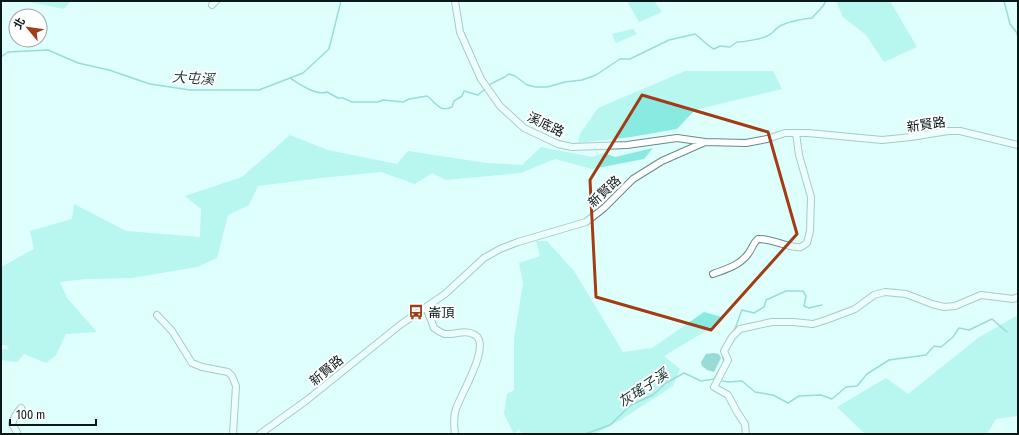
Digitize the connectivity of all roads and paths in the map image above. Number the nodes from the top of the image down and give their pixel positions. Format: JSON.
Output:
{"nodes":[{"id":1,"x":455,"y":1,"type":"edge"},
{"id":2,"x":796,"y":133,"type":"junction"},
{"id":3,"x":705,"y":142,"type":"junction"},
{"id":4,"x":1018,"y":145,"type":"edge"},
{"id":5,"x":713,"y":274,"type":"dead end"},
{"id":6,"x":1018,"y":297,"type":"edge"},
{"id":7,"x":426,"y":307,"type":"junction"},
{"id":8,"x":157,"y":316,"type":"dead end"},
{"id":9,"x":21,"y":408,"type":"dead end"},
{"id":10,"x":17,"y":434,"type":"edge"},
{"id":11,"x":233,"y":434,"type":"edge"},
{"id":12,"x":260,"y":434,"type":"edge"},
{"id":13,"x":455,"y":434,"type":"edge"},
{"id":14,"x":746,"y":434,"type":"edge"}],
"edges":[{"from":1,"to":3,"type":"street","name":"溪底路"},
{"from":2,"to":3,"type":"street","name":"新賢路"},
{"from":2,"to":4,"type":"street","name":"新賢路"},
{"from":2,"to":5,"type":"street"},
{"from":3,"to":7,"type":"street","name":"新賢路"},
{"from":6,"to":14,"type":"street"},
{"from":7,"to":12,"type":"street","name":"新賢路"},
{"from":7,"to":13,"type":"street"},
{"from":8,"to":11,"type":"street"},
{"from":9,"to":10,"type":"street"}]}
